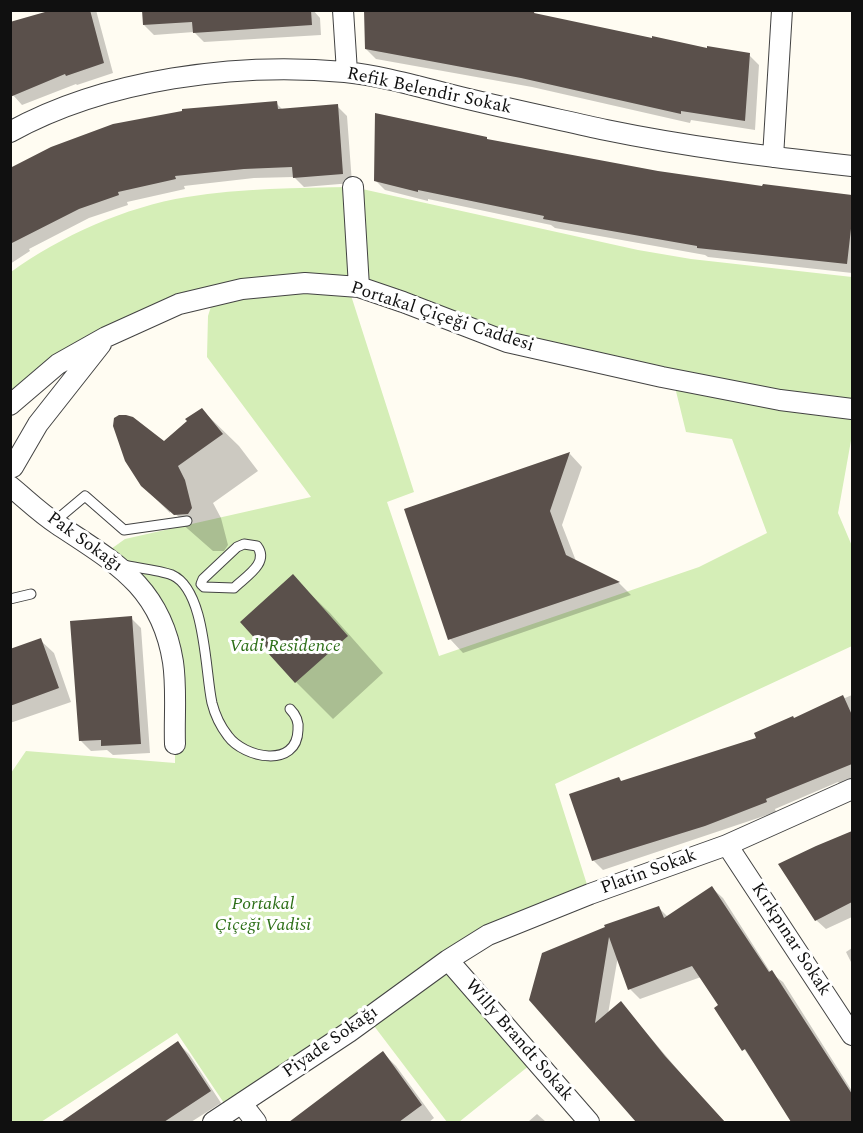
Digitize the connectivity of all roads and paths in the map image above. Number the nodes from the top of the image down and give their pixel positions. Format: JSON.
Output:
{"nodes":[{"id":1,"x":343,"y":10,"type":"edge"},
{"id":2,"x":782,"y":10,"type":"edge"},
{"id":3,"x":346,"y":72,"type":"junction"},
{"id":4,"x":10,"y":132,"type":"edge"},
{"id":5,"x":773,"y":157,"type":"junction"},
{"id":6,"x":852,"y":166,"type":"edge"},
{"id":7,"x":353,"y":187,"type":"dead end"},
{"id":8,"x":359,"y":287,"type":"junction"},
{"id":9,"x":106,"y":337,"type":"junction"},
{"id":10,"x":10,"y":405,"type":"edge"},
{"id":11,"x":852,"y":409,"type":"edge"},
{"id":12,"x":10,"y":445,"type":"edge"},
{"id":13,"x":12,"y":469,"type":"edge"},
{"id":14,"x":10,"y":486,"type":"edge"},
{"id":15,"x":187,"y":521,"type":"dead end"},
{"id":16,"x":54,"y":522,"type":"junction"},
{"id":17,"x":115,"y":564,"type":"junction"},
{"id":18,"x":182,"y":584,"type":"junction"},
{"id":19,"x":201,"y":584,"type":"junction"},
{"id":20,"x":30,"y":594,"type":"dead end"},
{"id":21,"x":10,"y":599,"type":"edge"},
{"id":22,"x":290,"y":710,"type":"dead end"},
{"id":23,"x":175,"y":744,"type":"dead end"},
{"id":24,"x":852,"y":789,"type":"edge"},
{"id":25,"x":727,"y":845,"type":"junction"},
{"id":26,"x":448,"y":960,"type":"junction"},
{"id":27,"x":852,"y":1035,"type":"edge"},
{"id":28,"x":242,"y":1104,"type":"junction"},
{"id":29,"x":213,"y":1122,"type":"edge"},
{"id":30,"x":256,"y":1122,"type":"edge"},
{"id":31,"x":589,"y":1122,"type":"edge"}],
"edges":[{"from":1,"to":3,"type":"street"},
{"from":2,"to":5,"type":"street"},
{"from":3,"to":4,"type":"street","name":"Refik Belendir Sokak"},
{"from":3,"to":5,"type":"street","name":"Refik Belendir Sokak"},
{"from":5,"to":6,"type":"street","name":"Refik Belendir Sokak"},
{"from":7,"to":8,"type":"street"},
{"from":8,"to":9,"type":"street","name":"Portakal Çiçeği Caddesi"},
{"from":8,"to":11,"type":"street","name":"Portakal Çiçeği Caddesi"},
{"from":9,"to":10,"type":"street","name":"Portakal Çiçeği Caddesi"},
{"from":9,"to":13,"type":"street","name":"Portakal Çiçeği Caddesi"},
{"from":12,"to":13,"type":"street","name":"Portakal Çiçeği Caddesi"},
{"from":14,"to":16,"type":"street","name":"Pak Sokağı"},
{"from":15,"to":16,"type":"lane"},
{"from":16,"to":17,"type":"street","name":"Pak Sokağı"},
{"from":17,"to":18,"type":"lane"},
{"from":17,"to":23,"type":"street","name":"Pak Sokağı"},
{"from":18,"to":19,"type":"lane"},
{"from":18,"to":22,"type":"lane"},
{"from":19,"to":19,"type":"lane"},
{"from":20,"to":21,"type":"lane"},
{"from":24,"to":25,"type":"street","name":"Platin Sokak"},
{"from":25,"to":26,"type":"street","name":"Platin Sokak"},
{"from":25,"to":27,"type":"street","name":"Kırkpınar Sokak"},
{"from":26,"to":28,"type":"street","name":"Piyade Sokağı"},
{"from":26,"to":31,"type":"street","name":"Willy Brandt Sokak"},
{"from":28,"to":29,"type":"street","name":"Piyade Sokağı"},
{"from":28,"to":30,"type":"street"}]}
